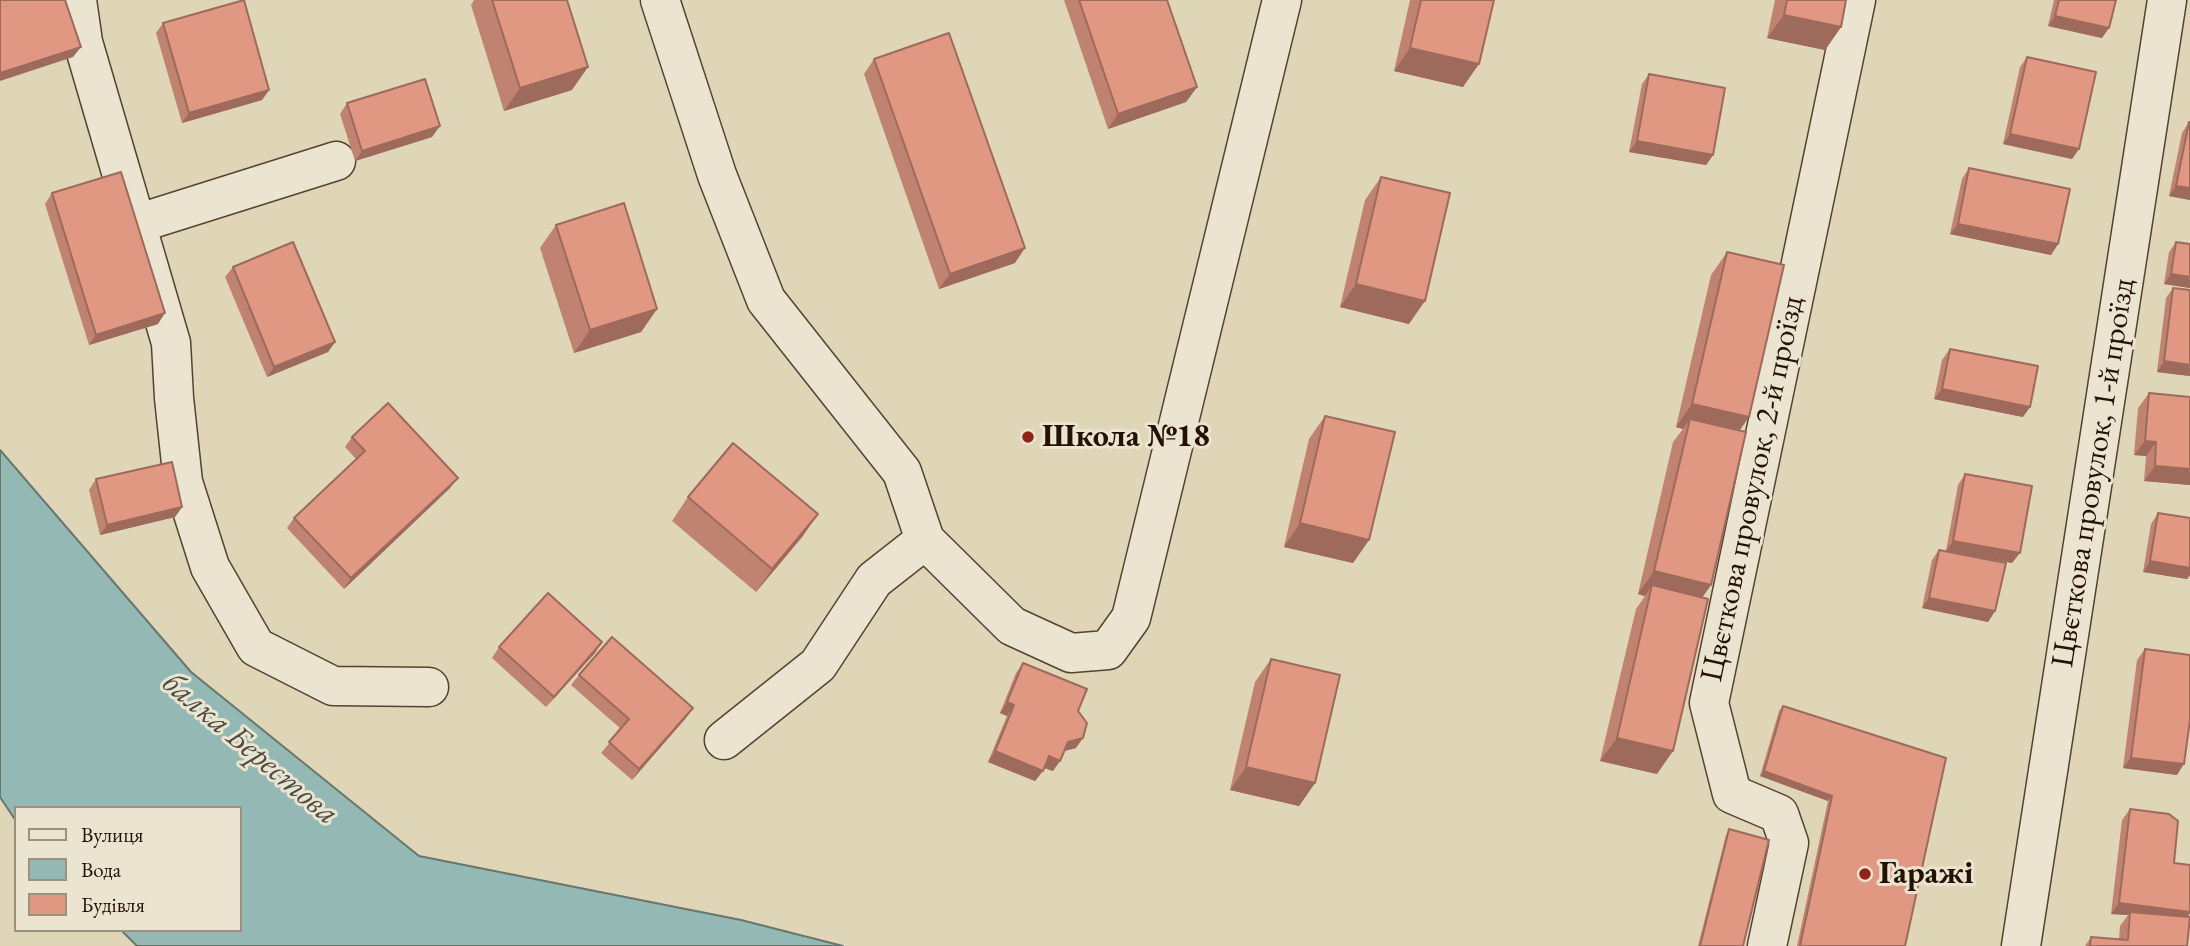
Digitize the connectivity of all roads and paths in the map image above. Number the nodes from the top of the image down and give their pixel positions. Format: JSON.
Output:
{"nodes":[{"id":1,"x":77,"y":0,"type":"edge"},
{"id":2,"x":660,"y":0,"type":"edge"},
{"id":3,"x":1282,"y":0,"type":"edge"},
{"id":4,"x":1856,"y":0,"type":"edge"},
{"id":5,"x":2167,"y":0,"type":"edge"},
{"id":6,"x":336,"y":161,"type":"dead end"},
{"id":7,"x":136,"y":224,"type":"junction"},
{"id":8,"x":925,"y":540,"type":"junction"},
{"id":9,"x":429,"y":687,"type":"dead end"},
{"id":10,"x":724,"y":740,"type":"dead end"},
{"id":11,"x":1767,"y":946,"type":"edge"},
{"id":12,"x":2021,"y":946,"type":"edge"}],
"edges":[{"from":1,"to":7,"type":"street"},
{"from":2,"to":8,"type":"street"},
{"from":3,"to":8,"type":"street"},
{"from":4,"to":11,"type":"street","name":"Цвєткова провулок, 2-й проїзд"},
{"from":5,"to":12,"type":"street","name":"Цвєткова провулок, 1-й проїзд"},
{"from":6,"to":7,"type":"street"},
{"from":7,"to":9,"type":"street"},
{"from":8,"to":10,"type":"street"}]}
